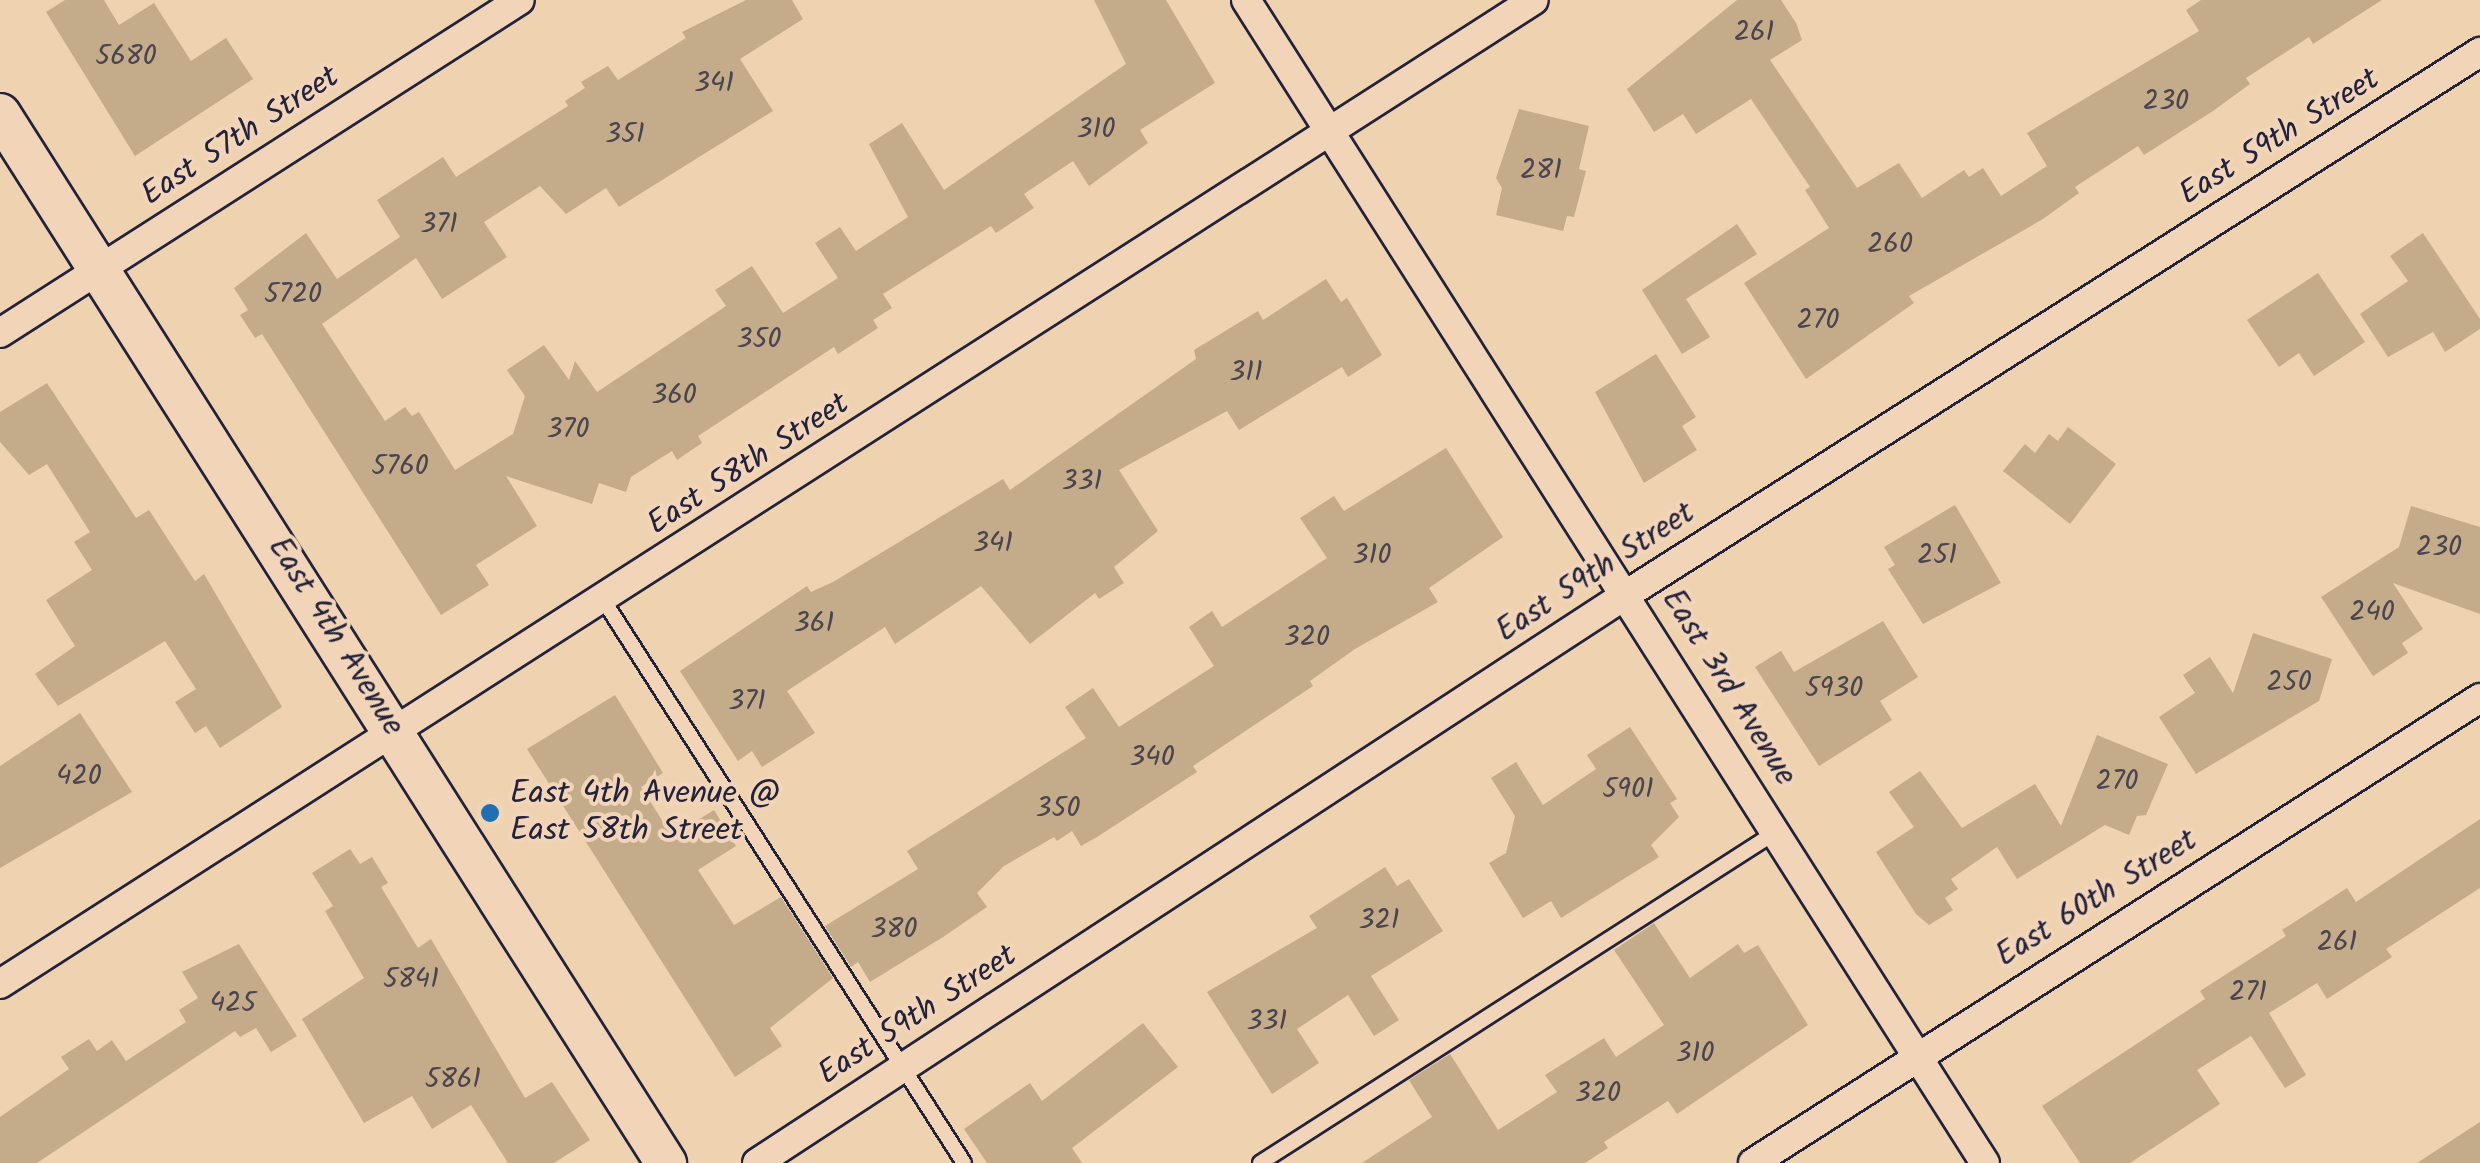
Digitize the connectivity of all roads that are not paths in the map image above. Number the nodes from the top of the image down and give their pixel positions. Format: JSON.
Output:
{"nodes":[{"id":1,"x":520,"y":0,"type":"edge"},
{"id":2,"x":1246,"y":0,"type":"edge"},
{"id":3,"x":1534,"y":0,"type":"edge"},
{"id":4,"x":2480,"y":52,"type":"edge"},
{"id":5,"x":0,"y":114,"type":"edge"},
{"id":6,"x":1330,"y":131,"type":"junction"},
{"id":7,"x":101,"y":269,"type":"junction"},
{"id":8,"x":0,"y":333,"type":"edge"},
{"id":9,"x":1627,"y":594,"type":"junction"},
{"id":10,"x":604,"y":601,"type":"junction"},
{"id":11,"x":2480,"y":698,"type":"edge"},
{"id":12,"x":397,"y":735,"type":"junction"},
{"id":13,"x":1776,"y":832,"type":"junction"},
{"id":14,"x":0,"y":984,"type":"edge"},
{"id":15,"x":1916,"y":1055,"type":"junction"},
{"id":16,"x":902,"y":1069,"type":"junction"},
{"id":17,"x":666,"y":1163,"type":"edge"},
{"id":18,"x":757,"y":1163,"type":"edge"},
{"id":19,"x":964,"y":1163,"type":"edge"},
{"id":20,"x":1260,"y":1163,"type":"edge"},
{"id":21,"x":1752,"y":1163,"type":"edge"},
{"id":22,"x":1985,"y":1163,"type":"edge"}],
"edges":[{"from":1,"to":7,"type":"street","name":"East 57th Street"},
{"from":2,"to":6,"type":"street","name":"East 3rd Avenue"},
{"from":3,"to":6,"type":"street","name":"East 58th Street"},
{"from":4,"to":9,"type":"street","name":"East 59th Street"},
{"from":5,"to":7,"type":"main road","name":"East 4th Avenue"},
{"from":6,"to":9,"type":"street","name":"East 3rd Avenue"},
{"from":6,"to":10,"type":"street","name":"East 58th Street"},
{"from":7,"to":8,"type":"street","name":"East 57th Street"},
{"from":7,"to":12,"type":"main road","name":"East 4th Avenue"},
{"from":9,"to":13,"type":"street","name":"East 3rd Avenue"},
{"from":9,"to":16,"type":"street","name":"East 59th Street"},
{"from":10,"to":12,"type":"street","name":"East 58th Street"},
{"from":10,"to":16,"type":"lane"},
{"from":11,"to":15,"type":"street","name":"East 60th Street"},
{"from":12,"to":14,"type":"street","name":"East 58th Street"},
{"from":12,"to":17,"type":"main road","name":"East 4th Avenue"},
{"from":13,"to":15,"type":"street","name":"East 3rd Avenue"},
{"from":13,"to":20,"type":"lane"},
{"from":15,"to":21,"type":"street","name":"East 60th Street"},
{"from":15,"to":22,"type":"street","name":"East 3rd Avenue"},
{"from":16,"to":18,"type":"street","name":"East 59th Street"},
{"from":16,"to":19,"type":"lane"}]}
